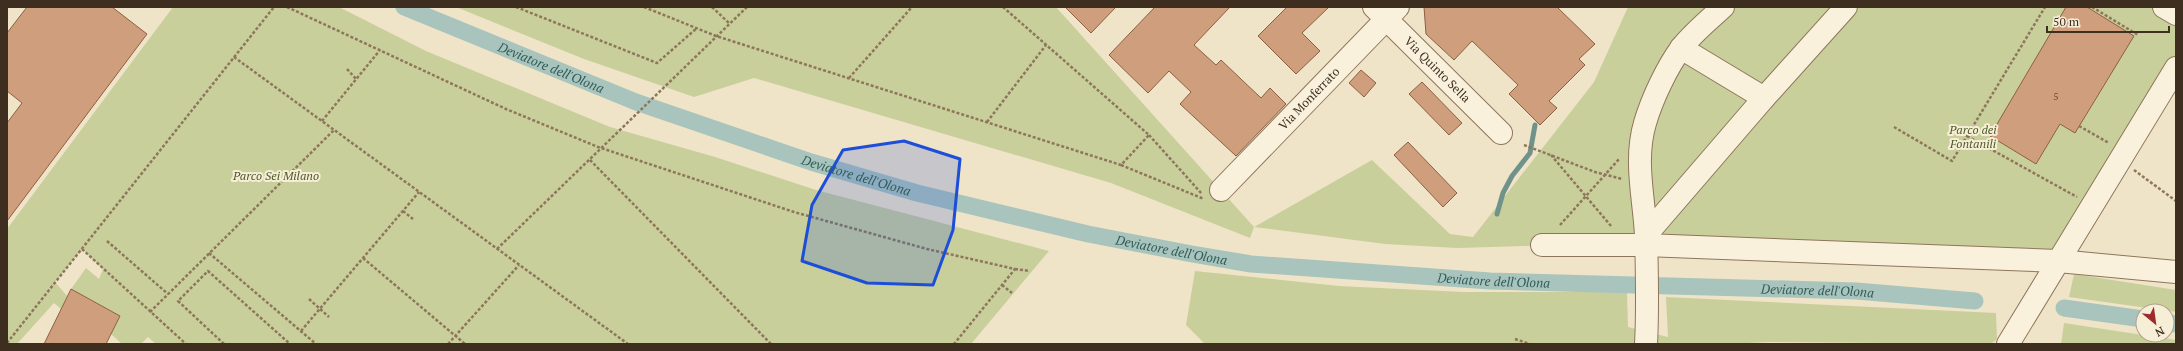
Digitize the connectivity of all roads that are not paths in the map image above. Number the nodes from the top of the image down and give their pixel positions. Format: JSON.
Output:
{"nodes":[{"id":1,"x":1723,"y":7,"type":"edge"},
{"id":2,"x":1846,"y":7,"type":"edge"},
{"id":3,"x":2164,"y":7,"type":"edge"},
{"id":4,"x":1386,"y":11,"type":"edge"},
{"id":5,"x":2176,"y":14,"type":"edge"},
{"id":6,"x":1681,"y":48,"type":"junction"},
{"id":7,"x":2176,"y":68,"type":"edge"},
{"id":8,"x":1764,"y":98,"type":"junction"},
{"id":9,"x":1501,"y":133,"type":"dead end"},
{"id":10,"x":1221,"y":190,"type":"dead end"},
{"id":11,"x":1542,"y":245,"type":"road end"},
{"id":12,"x":1641,"y":247,"type":"junction"},
{"id":13,"x":2058,"y":261,"type":"junction"},
{"id":14,"x":2176,"y":272,"type":"edge"},
{"id":15,"x":1646,"y":342,"type":"edge"},
{"id":16,"x":2008,"y":344,"type":"edge"}],
"edges":[{"from":1,"to":6,"type":"street"},
{"from":2,"to":8,"type":"street"},
{"from":3,"to":5,"type":"street"},
{"from":4,"to":9,"type":"street","name":"Via Quinto Sella"},
{"from":4,"to":10,"type":"street","name":"Via Monferrato"},
{"from":6,"to":8,"type":"street"},
{"from":6,"to":12,"type":"street"},
{"from":7,"to":13,"type":"street"},
{"from":8,"to":12,"type":"street"},
{"from":11,"to":12,"type":"street"},
{"from":12,"to":13,"type":"street"},
{"from":12,"to":15,"type":"street"},
{"from":13,"to":14,"type":"street"},
{"from":13,"to":16,"type":"street"}]}
